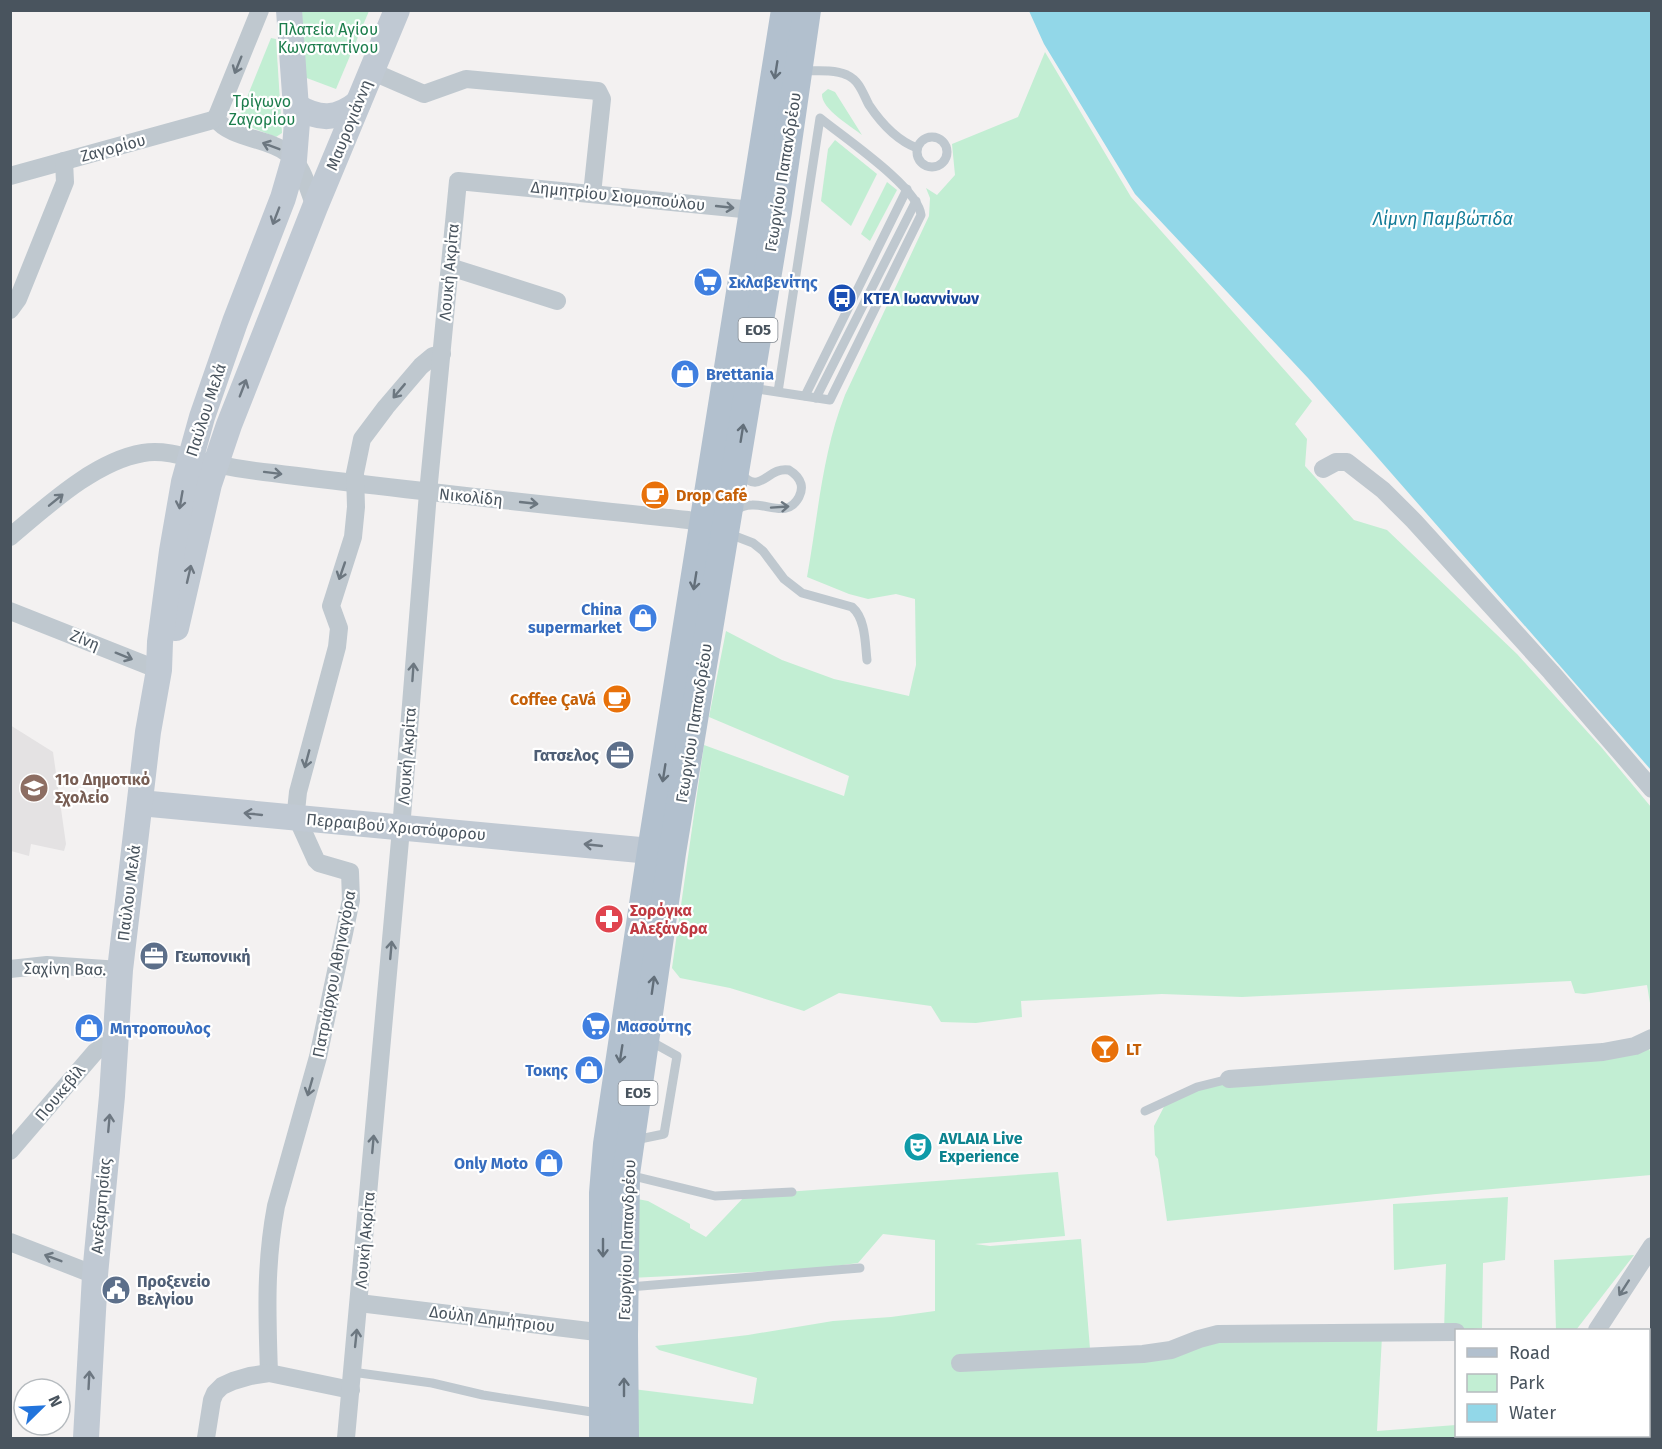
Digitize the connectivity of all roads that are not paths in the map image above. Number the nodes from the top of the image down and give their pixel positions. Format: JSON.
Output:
{"nodes":[{"id":1,"x":260,"y":10,"type":"edge"},
{"id":2,"x":289,"y":10,"type":"edge"},
{"id":3,"x":397,"y":10,"type":"edge"},
{"id":4,"x":790,"y":12,"type":"edge"},
{"id":5,"x":371,"y":71,"type":"junction"},
{"id":6,"x":799,"y":71,"type":"junction"},
{"id":7,"x":358,"y":103,"type":"junction"},
{"id":8,"x":296,"y":106,"type":"junction"},
{"id":9,"x":215,"y":118,"type":"junction"},
{"id":10,"x":799,"y":129,"type":"junction"},
{"id":11,"x":819,"y":132,"type":"junction"},
{"id":12,"x":917,"y":148,"type":"dead end"},
{"id":13,"x":294,"y":160,"type":"junction"},
{"id":14,"x":64,"y":161,"type":"junction"},
{"id":15,"x":10,"y":176,"type":"edge"},
{"id":16,"x":458,"y":180,"type":"joint"},
{"id":17,"x":907,"y":189,"type":"junction"},
{"id":18,"x":592,"y":194,"type":"junction"},
{"id":19,"x":315,"y":207,"type":"junction"},
{"id":20,"x":766,"y":211,"type":"junction"},
{"id":21,"x":450,"y":267,"type":"junction"},
{"id":22,"x":557,"y":301,"type":"dead end"},
{"id":23,"x":10,"y":310,"type":"edge"},
{"id":24,"x":442,"y":354,"type":"junction"},
{"id":25,"x":737,"y":386,"type":"junction"},
{"id":26,"x":778,"y":392,"type":"junction"},
{"id":27,"x":805,"y":396,"type":"junction"},
{"id":28,"x":190,"y":458,"type":"junction"},
{"id":29,"x":215,"y":464,"type":"junction"},
{"id":30,"x":736,"y":466,"type":"junction"},
{"id":31,"x":1323,"y":469,"type":"dead end"},
{"id":32,"x":356,"y":484,"type":"junction"},
{"id":33,"x":428,"y":492,"type":"junction"},
{"id":34,"x":719,"y":525,"type":"junction"},
{"id":35,"x":10,"y":537,"type":"edge"},
{"id":36,"x":10,"y":611,"type":"edge"},
{"id":37,"x":867,"y":660,"type":"dead end"},
{"id":38,"x":159,"y":670,"type":"junction"},
{"id":39,"x":1652,"y":789,"type":"edge"},
{"id":40,"x":140,"y":803,"type":"junction"},
{"id":41,"x":297,"y":818,"type":"junction"},
{"id":42,"x":401,"y":826,"type":"junction"},
{"id":43,"x":662,"y":852,"type":"junction"},
{"id":44,"x":10,"y":969,"type":"edge"},
{"id":45,"x":120,"y":970,"type":"junction"},
{"id":46,"x":1652,"y":1038,"type":"edge"},
{"id":47,"x":115,"y":1046,"type":"junction"},
{"id":48,"x":1229,"y":1079,"type":"joint"},
{"id":49,"x":1145,"y":1111,"type":"dead end"},
{"id":50,"x":10,"y":1151,"type":"edge"},
{"id":51,"x":626,"y":1174,"type":"junction"},
{"id":52,"x":792,"y":1192,"type":"dead end"},
{"id":53,"x":10,"y":1242,"type":"edge"},
{"id":54,"x":1652,"y":1246,"type":"edge"},
{"id":55,"x":860,"y":1268,"type":"dead end"},
{"id":56,"x":95,"y":1275,"type":"junction"},
{"id":57,"x":624,"y":1287,"type":"junction"},
{"id":58,"x":359,"y":1303,"type":"junction"},
{"id":59,"x":1598,"y":1329,"type":"edge"},
{"id":60,"x":1455,"y":1332,"type":"edge"},
{"id":61,"x":613,"y":1334,"type":"junction"},
{"id":62,"x":960,"y":1363,"type":"dead end"},
{"id":63,"x":269,"y":1373,"type":"junction"},
{"id":64,"x":351,"y":1381,"type":"junction"},
{"id":65,"x":603,"y":1426,"type":"edge"},
{"id":66,"x":86,"y":1438,"type":"edge"},
{"id":67,"x":206,"y":1438,"type":"edge"},
{"id":68,"x":346,"y":1438,"type":"edge"},
{"id":69,"x":625,"y":1438,"type":"edge"}],
"edges":[{"from":1,"to":9,"type":"street","one_way":true},
{"from":2,"to":8,"type":"main road","name":"Παύλου Μελά"},
{"from":3,"to":5,"type":"main road","name":"Μαυρογιάννη"},
{"from":4,"to":6,"type":"main road","name":"Γεωργίου Παπανδρέου","number":"ΕΟ5"},
{"from":4,"to":20,"type":"main road","name":"Γεωργίου Παπανδρέου","number":"ΕΟ5","one_way":true},
{"from":5,"to":7,"type":"main road","name":"Μαυρογιάννη"},
{"from":5,"to":18,"type":"street"},
{"from":6,"to":10,"type":"main road","name":"Γεωργίου Παπανδρέου","number":"ΕΟ5"},
{"from":6,"to":12,"type":"lane"},
{"from":7,"to":8,"type":"main road"},
{"from":7,"to":19,"type":"main road","name":"Μαυρογιάννη"},
{"from":8,"to":13,"type":"main road","name":"Παύλου Μελά"},
{"from":13,"to":9,"type":"street","one_way":true},
{"from":9,"to":14,"type":"street","name":"Ζαγορίου"},
{"from":10,"to":11,"type":"lane"},
{"from":10,"to":20,"type":"main road","name":"Γεωργίου Παπανδρέου","number":"ΕΟ5"},
{"from":11,"to":17,"type":"lane"},
{"from":11,"to":26,"type":"lane"},
{"from":13,"to":19,"type":"street"},
{"from":13,"to":28,"type":"main road","name":"Παύλου Μελά","one_way":true},
{"from":14,"to":15,"type":"street","name":"Ζαγορίου"},
{"from":14,"to":23,"type":"street"},
{"from":16,"to":18,"type":"street","name":"Δημητρίου Σιομοπούλου"},
{"from":16,"to":21,"type":"street","name":"Λουκή Ακρίτα"},
{"from":17,"to":27,"type":"lane"},
{"from":17,"to":27,"type":"lane"},
{"from":18,"to":20,"type":"street","name":"Δημητρίου Σιομοπούλου","one_way":true},
{"from":29,"to":19,"type":"main road","name":"Παύλου Μελά","one_way":true},
{"from":20,"to":25,"type":"main road","name":"Γεωργίου Παπανδρέου","number":"ΕΟ5"},
{"from":21,"to":22,"type":"street"},
{"from":21,"to":24,"type":"street","name":"Λουκή Ακρίτα"},
{"from":24,"to":32,"type":"street","name":"Πατριάρχου Αθηναγόρα","one_way":true},
{"from":24,"to":33,"type":"street","name":"Λουκή Ακρίτα"},
{"from":25,"to":26,"type":"lane"},
{"from":30,"to":25,"type":"main road","name":"Γεωργίου Παπανδρέου","number":"ΕΟ5","one_way":true},
{"from":25,"to":34,"type":"main road","name":"Γεωργίου Παπανδρέου","number":"ΕΟ5"},
{"from":26,"to":27,"type":"lane"},
{"from":28,"to":29,"type":"street","name":"Νικολίδη"},
{"from":35,"to":28,"type":"street","name":"Νικολίδη","one_way":true},
{"from":28,"to":38,"type":"main road","name":"Παύλου Μελά","one_way":true},
{"from":29,"to":32,"type":"street","name":"Νικολίδη","one_way":true},
{"from":38,"to":29,"type":"main road","name":"Παύλου Μελά","one_way":true},
{"from":30,"to":34,"type":"main road","name":"Γεωργίου Παπανδρέου","number":"ΕΟ5"},
{"from":34,"to":30,"type":"lane","one_way":true},
{"from":31,"to":39,"type":"street"},
{"from":32,"to":33,"type":"street","name":"Νικολίδη"},
{"from":32,"to":41,"type":"street","name":"Πατριάρχου Αθηναγόρα","one_way":true},
{"from":33,"to":34,"type":"street","name":"Νικολίδη","one_way":true},
{"from":42,"to":33,"type":"street","name":"Λουκή Ακρίτα","one_way":true},
{"from":34,"to":37,"type":"lane"},
{"from":34,"to":43,"type":"main road","name":"Γεωργίου Παπανδρέου","number":"ΕΟ5"},
{"from":36,"to":38,"type":"street","name":"Ζίνη","one_way":true},
{"from":38,"to":40,"type":"main road","name":"Παύλου Μελά"},
{"from":41,"to":40,"type":"main road","name":"Περραιβού Χριστόφορου","one_way":true},
{"from":40,"to":45,"type":"main road","name":"Παύλου Μελά"},
{"from":41,"to":42,"type":"main road","name":"Περραιβού Χριστόφορου"},
{"from":41,"to":63,"type":"street","name":"Πατριάρχου Αθηναγόρα","one_way":true},
{"from":43,"to":42,"type":"main road","name":"Περραιβού Χριστόφορου","one_way":true},
{"from":58,"to":42,"type":"street","name":"Λουκή Ακρίτα","one_way":true},
{"from":51,"to":43,"type":"main road","name":"Γεωργίου Παπανδρέου","number":"ΕΟ5","one_way":true},
{"from":43,"to":61,"type":"main road","name":"Γεωργίου Παπανδρέου","number":"ΕΟ5","one_way":true},
{"from":44,"to":45,"type":"street","name":"Σαχίνη Βασ."},
{"from":45,"to":47,"type":"main road","name":"Παύλου Μελά"},
{"from":46,"to":48,"type":"street"},
{"from":47,"to":50,"type":"street","name":"Πουκεβίλ"},
{"from":56,"to":47,"type":"main road","name":"Ανεξαρτησίας","one_way":true},
{"from":48,"to":49,"type":"lane"},
{"from":51,"to":52,"type":"lane"},
{"from":51,"to":57,"type":"main road","name":"Γεωργίου Παπανδρέου","number":"ΕΟ5"},
{"from":56,"to":53,"type":"street","one_way":true},
{"from":54,"to":59,"type":"street","one_way":true},
{"from":55,"to":57,"type":"lane"},
{"from":66,"to":56,"type":"main road","name":"Ανεξαρτησίας","one_way":true},
{"from":57,"to":61,"type":"main road","name":"Γεωργίου Παπανδρέου","number":"ΕΟ5"},
{"from":58,"to":61,"type":"street","name":"Δούλη Δημήτριου"},
{"from":64,"to":58,"type":"street","name":"Λουκή Ακρίτα","one_way":true},
{"from":60,"to":62,"type":"street"},
{"from":61,"to":65,"type":"main road","name":"Γεωργίου Παπανδρέου","number":"ΕΟ5"},
{"from":69,"to":61,"type":"main road","name":"Γεωργίου Παπανδρέου","number":"ΕΟ5","one_way":true},
{"from":63,"to":64,"type":"street"},
{"from":63,"to":67,"type":"street"},
{"from":64,"to":65,"type":"lane"},
{"from":64,"to":68,"type":"street","name":"Λουκή Ακρίτα"}]}
